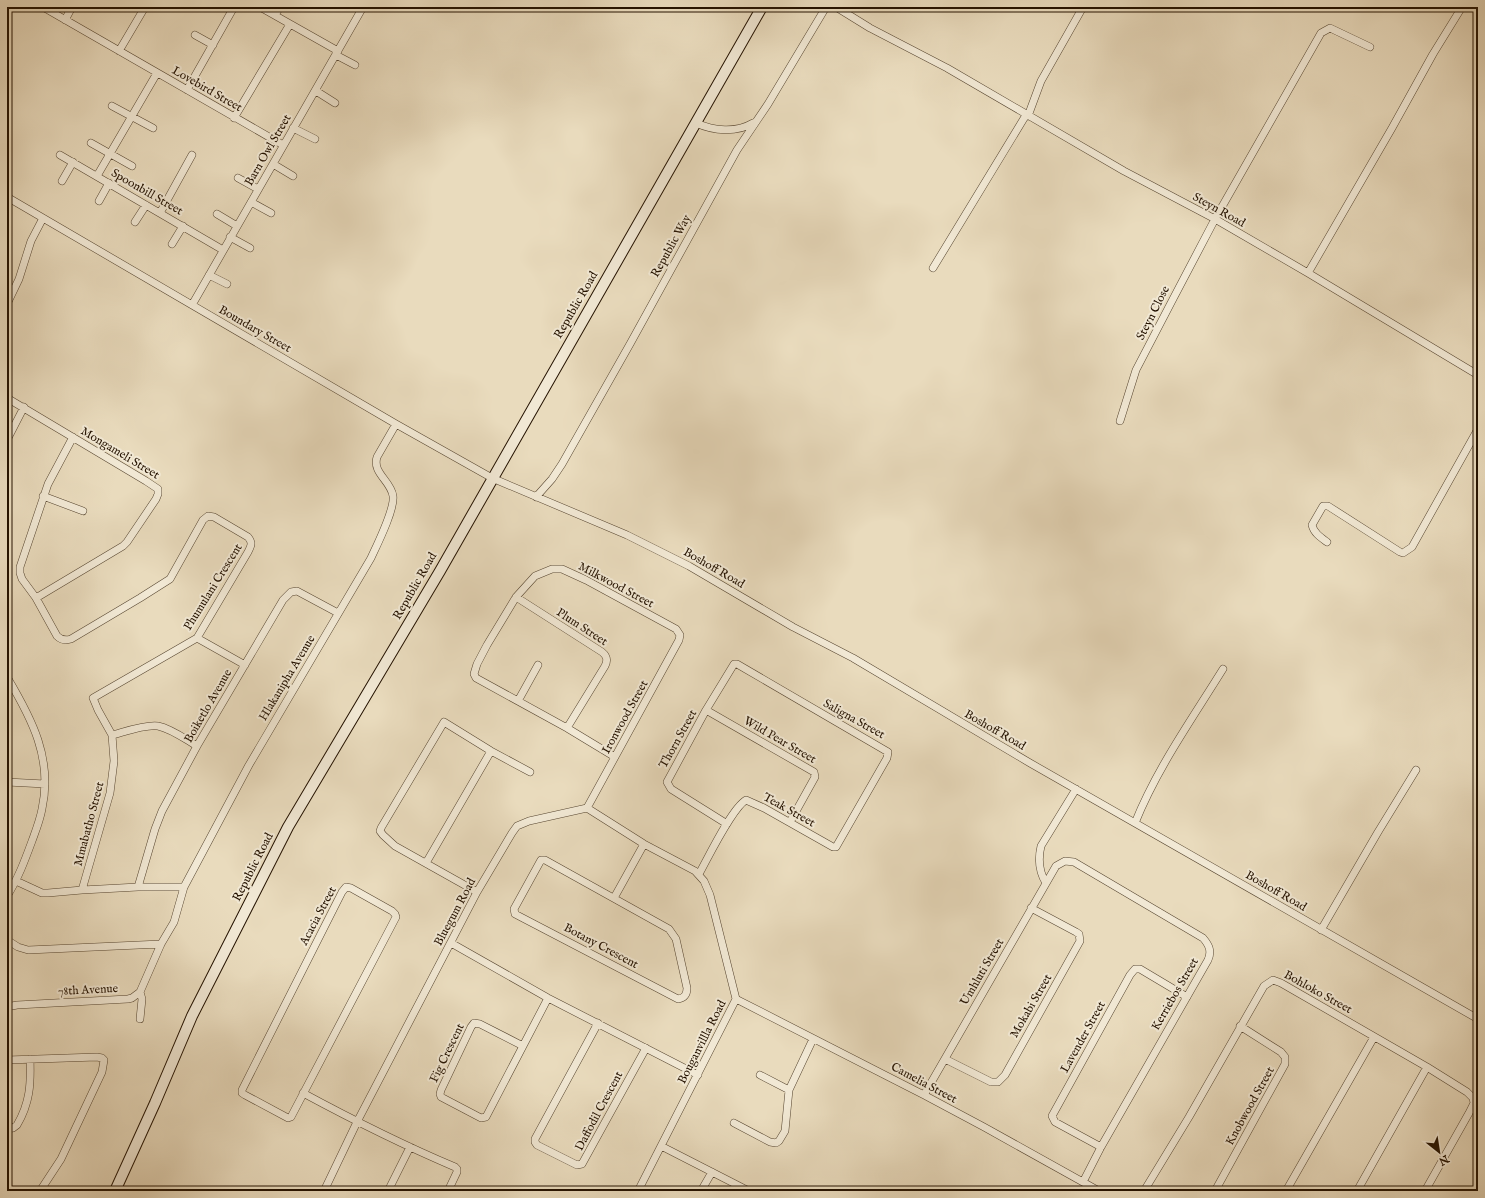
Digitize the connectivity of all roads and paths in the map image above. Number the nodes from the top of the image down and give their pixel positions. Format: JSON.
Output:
{"nodes":[{"id":1,"x":43,"y":7,"type":"edge"},
{"id":2,"x":72,"y":7,"type":"edge"},
{"id":3,"x":145,"y":7,"type":"edge"},
{"id":4,"x":233,"y":7,"type":"edge"},
{"id":5,"x":260,"y":7,"type":"edge"},
{"id":6,"x":280,"y":7,"type":"edge"},
{"id":7,"x":363,"y":7,"type":"edge"},
{"id":8,"x":762,"y":7,"type":"edge"},
{"id":9,"x":826,"y":7,"type":"edge"},
{"id":10,"x":836,"y":7,"type":"edge"},
{"id":11,"x":1083,"y":7,"type":"edge"},
{"id":12,"x":1462,"y":7,"type":"edge"},
{"id":13,"x":275,"y":15,"type":"junction"},
{"id":14,"x":65,"y":20,"type":"junction"},
{"id":15,"x":290,"y":24,"type":"junction"},
{"id":16,"x":195,"y":35,"type":"dead end"},
{"id":17,"x":213,"y":45,"type":"junction"},
{"id":18,"x":1370,"y":47,"type":"dead end"},
{"id":19,"x":120,"y":51,"type":"junction"},
{"id":20,"x":337,"y":53,"type":"junction"},
{"id":21,"x":355,"y":65,"type":"dead end"},
{"id":22,"x":157,"y":73,"type":"junction"},
{"id":23,"x":187,"y":90,"type":"junction"},
{"id":24,"x":316,"y":91,"type":"junction"},
{"id":25,"x":335,"y":103,"type":"dead end"},
{"id":26,"x":112,"y":106,"type":"dead end"},
{"id":27,"x":1027,"y":115,"type":"junction"},
{"id":28,"x":131,"y":116,"type":"junction"},
{"id":29,"x":234,"y":118,"type":"junction"},
{"id":30,"x":696,"y":123,"type":"junction"},
{"id":31,"x":754,"y":123,"type":"junction"},
{"id":32,"x":153,"y":128,"type":"dead end"},
{"id":33,"x":294,"y":128,"type":"junction"},
{"id":34,"x":315,"y":139,"type":"dead end"},
{"id":35,"x":91,"y":143,"type":"dead end"},
{"id":36,"x":283,"y":145,"type":"junction"},
{"id":37,"x":110,"y":153,"type":"junction"},
{"id":38,"x":60,"y":155,"type":"dead end"},
{"id":39,"x":192,"y":155,"type":"dead end"},
{"id":40,"x":73,"y":162,"type":"junction"},
{"id":41,"x":272,"y":164,"type":"junction"},
{"id":42,"x":132,"y":166,"type":"dead end"},
{"id":43,"x":97,"y":176,"type":"junction"},
{"id":44,"x":293,"y":176,"type":"dead end"},
{"id":45,"x":238,"y":178,"type":"dead end"},
{"id":46,"x":62,"y":181,"type":"dead end"},
{"id":47,"x":109,"y":183,"type":"junction"},
{"id":48,"x":258,"y":189,"type":"junction"},
{"id":49,"x":7,"y":197,"type":"edge"},
{"id":50,"x":99,"y":201,"type":"dead end"},
{"id":51,"x":251,"y":202,"type":"junction"},
{"id":52,"x":146,"y":205,"type":"junction"},
{"id":53,"x":160,"y":213,"type":"junction"},
{"id":54,"x":270,"y":213,"type":"dead end"},
{"id":55,"x":217,"y":214,"type":"dead end"},
{"id":56,"x":43,"y":218,"type":"junction"},
{"id":57,"x":1214,"y":219,"type":"junction"},
{"id":58,"x":135,"y":222,"type":"dead end"},
{"id":59,"x":183,"y":226,"type":"junction"},
{"id":60,"x":237,"y":226,"type":"junction"},
{"id":61,"x":230,"y":238,"type":"junction"},
{"id":62,"x":172,"y":244,"type":"dead end"},
{"id":63,"x":250,"y":248,"type":"dead end"},
{"id":64,"x":223,"y":250,"type":"junction"},
{"id":65,"x":933,"y":268,"type":"dead end"},
{"id":66,"x":1308,"y":273,"type":"junction"},
{"id":67,"x":209,"y":275,"type":"junction"},
{"id":68,"x":228,"y":284,"type":"dead end"},
{"id":69,"x":7,"y":304,"type":"edge"},
{"id":70,"x":192,"y":305,"type":"junction"},
{"id":71,"x":1478,"y":375,"type":"edge"},
{"id":72,"x":7,"y":398,"type":"edge"},
{"id":73,"x":24,"y":407,"type":"junction"},
{"id":74,"x":1120,"y":421,"type":"dead end"},
{"id":75,"x":396,"y":424,"type":"junction"},
{"id":76,"x":1478,"y":429,"type":"edge"},
{"id":77,"x":73,"y":438,"type":"junction"},
{"id":78,"x":7,"y":440,"type":"edge"},
{"id":79,"x":492,"y":478,"type":"junction"},
{"id":80,"x":43,"y":496,"type":"junction"},
{"id":81,"x":536,"y":496,"type":"junction"},
{"id":82,"x":83,"y":511,"type":"dead end"},
{"id":83,"x":1327,"y":542,"type":"dead end"},
{"id":84,"x":516,"y":597,"type":"junction"},
{"id":85,"x":36,"y":598,"type":"junction"},
{"id":86,"x":338,"y":613,"type":"junction"},
{"id":87,"x":680,"y":635,"type":"joint"},
{"id":88,"x":197,"y":638,"type":"junction"},
{"id":89,"x":735,"y":663,"type":"joint"},
{"id":90,"x":245,"y":665,"type":"junction"},
{"id":91,"x":538,"y":665,"type":"dead end"},
{"id":92,"x":1222,"y":669,"type":"dead end"},
{"id":93,"x":7,"y":677,"type":"edge"},
{"id":94,"x":10,"y":689,"type":"edge"},
{"id":95,"x":95,"y":696,"type":"joint"},
{"id":96,"x":518,"y":701,"type":"junction"},
{"id":97,"x":706,"y":710,"type":"junction"},
{"id":98,"x":567,"y":728,"type":"junction"},
{"id":99,"x":112,"y":735,"type":"junction"},
{"id":100,"x":197,"y":746,"type":"junction"},
{"id":101,"x":492,"y":751,"type":"junction"},
{"id":102,"x":615,"y":757,"type":"junction"},
{"id":103,"x":1416,"y":770,"type":"dead end"},
{"id":104,"x":530,"y":772,"type":"dead end"},
{"id":105,"x":7,"y":782,"type":"edge"},
{"id":106,"x":45,"y":784,"type":"junction"},
{"id":107,"x":1076,"y":789,"type":"junction"},
{"id":108,"x":587,"y":808,"type":"junction"},
{"id":109,"x":790,"y":822,"type":"junction"},
{"id":110,"x":1135,"y":823,"type":"junction"},
{"id":111,"x":727,"y":824,"type":"junction"},
{"id":112,"x":644,"y":844,"type":"junction"},
{"id":113,"x":836,"y":847,"type":"joint"},
{"id":114,"x":1062,"y":862,"type":"joint"},
{"id":115,"x":426,"y":863,"type":"junction"},
{"id":116,"x":699,"y":874,"type":"junction"},
{"id":117,"x":16,"y":881,"type":"junction"},
{"id":118,"x":1046,"y":883,"type":"junction"},
{"id":119,"x":138,"y":887,"type":"junction"},
{"id":120,"x":184,"y":887,"type":"junction"},
{"id":121,"x":82,"y":890,"type":"junction"},
{"id":122,"x":477,"y":892,"type":"junction"},
{"id":123,"x":7,"y":896,"type":"edge"},
{"id":124,"x":614,"y":898,"type":"junction"},
{"id":125,"x":1031,"y":908,"type":"junction"},
{"id":126,"x":1321,"y":930,"type":"junction"},
{"id":127,"x":7,"y":940,"type":"edge"},
{"id":128,"x":451,"y":943,"type":"junction"},
{"id":129,"x":160,"y":944,"type":"junction"},
{"id":130,"x":140,"y":992,"type":"junction"},
{"id":131,"x":1186,"y":997,"type":"junction"},
{"id":132,"x":548,"y":998,"type":"junction"},
{"id":133,"x":736,"y":999,"type":"junction"},
{"id":134,"x":7,"y":1007,"type":"edge"},
{"id":135,"x":140,"y":1019,"type":"dead end"},
{"id":136,"x":1478,"y":1019,"type":"edge"},
{"id":137,"x":598,"y":1023,"type":"junction"},
{"id":138,"x":1240,"y":1026,"type":"junction"},
{"id":139,"x":1374,"y":1037,"type":"junction"},
{"id":140,"x":813,"y":1039,"type":"junction"},
{"id":141,"x":523,"y":1046,"type":"junction"},
{"id":142,"x":646,"y":1048,"type":"junction"},
{"id":143,"x":30,"y":1059,"type":"junction"},
{"id":144,"x":945,"y":1059,"type":"junction"},
{"id":145,"x":7,"y":1060,"type":"edge"},
{"id":146,"x":1427,"y":1067,"type":"junction"},
{"id":147,"x":698,"y":1074,"type":"junction"},
{"id":148,"x":760,"y":1075,"type":"dead end"},
{"id":149,"x":789,"y":1090,"type":"junction"},
{"id":150,"x":303,"y":1093,"type":"junction"},
{"id":151,"x":924,"y":1095,"type":"junction"},
{"id":152,"x":357,"y":1122,"type":"junction"},
{"id":153,"x":734,"y":1123,"type":"dead end"},
{"id":154,"x":7,"y":1129,"type":"edge"},
{"id":155,"x":661,"y":1146,"type":"junction"},
{"id":156,"x":410,"y":1147,"type":"junction"},
{"id":157,"x":1101,"y":1147,"type":"junction"},
{"id":158,"x":712,"y":1172,"type":"junction"},
{"id":159,"x":1083,"y":1182,"type":"junction"},
{"id":160,"x":40,"y":1191,"type":"edge"},
{"id":161,"x":115,"y":1191,"type":"edge"},
{"id":162,"x":324,"y":1191,"type":"edge"},
{"id":163,"x":388,"y":1191,"type":"edge"},
{"id":164,"x":448,"y":1191,"type":"edge"},
{"id":165,"x":638,"y":1191,"type":"edge"},
{"id":166,"x":701,"y":1191,"type":"edge"},
{"id":167,"x":749,"y":1191,"type":"edge"},
{"id":168,"x":1099,"y":1191,"type":"edge"},
{"id":169,"x":1144,"y":1191,"type":"edge"},
{"id":170,"x":1215,"y":1191,"type":"edge"},
{"id":171,"x":1286,"y":1191,"type":"edge"},
{"id":172,"x":1357,"y":1191,"type":"edge"},
{"id":173,"x":1425,"y":1191,"type":"edge"}],
"edges":[{"from":1,"to":14,"type":"street","name":"Lovebird Street"},
{"from":2,"to":14,"type":"street"},
{"from":3,"to":19,"type":"street"},
{"from":4,"to":17,"type":"street"},
{"from":5,"to":13,"type":"street"},
{"from":6,"to":13,"type":"street"},
{"from":7,"to":20,"type":"street","name":"Barn Owl Street"},
{"from":8,"to":30,"type":"street","name":"Republic Road"},
{"from":9,"to":31,"type":"street","name":"Republic Way"},
{"from":10,"to":27,"type":"street","name":"Steyn Road"},
{"from":11,"to":27,"type":"street"},
{"from":12,"to":66,"type":"street"},
{"from":13,"to":15,"type":"street"},
{"from":14,"to":19,"type":"street","name":"Lovebird Street"},
{"from":15,"to":20,"type":"street"},
{"from":15,"to":29,"type":"street"},
{"from":16,"to":17,"type":"street"},
{"from":17,"to":23,"type":"street"},
{"from":18,"to":57,"type":"street","name":"Steyn Close"},
{"from":19,"to":22,"type":"street","name":"Lovebird Street"},
{"from":20,"to":21,"type":"street"},
{"from":20,"to":24,"type":"street","name":"Barn Owl Street"},
{"from":22,"to":23,"type":"street","name":"Lovebird Street"},
{"from":22,"to":28,"type":"street"},
{"from":23,"to":29,"type":"street","name":"Lovebird Street"},
{"from":24,"to":25,"type":"street"},
{"from":24,"to":33,"type":"street","name":"Barn Owl Street"},
{"from":26,"to":28,"type":"street"},
{"from":27,"to":57,"type":"street","name":"Steyn Road"},
{"from":27,"to":65,"type":"street"},
{"from":28,"to":32,"type":"street"},
{"from":28,"to":37,"type":"street"},
{"from":29,"to":36,"type":"street","name":"Lovebird Street"},
{"from":30,"to":31,"type":"street"},
{"from":30,"to":79,"type":"street","name":"Republic Road"},
{"from":31,"to":81,"type":"street","name":"Republic Way"},
{"from":33,"to":34,"type":"street"},
{"from":33,"to":36,"type":"street","name":"Barn Owl Street"},
{"from":35,"to":37,"type":"street"},
{"from":36,"to":41,"type":"street","name":"Barn Owl Street"},
{"from":37,"to":42,"type":"street"},
{"from":37,"to":43,"type":"street"},
{"from":38,"to":40,"type":"street","name":"Spoonbill Street"},
{"from":39,"to":53,"type":"street"},
{"from":40,"to":43,"type":"street","name":"Spoonbill Street"},
{"from":40,"to":46,"type":"street"},
{"from":41,"to":44,"type":"street"},
{"from":41,"to":48,"type":"street","name":"Barn Owl Street"},
{"from":43,"to":47,"type":"street","name":"Spoonbill Street"},
{"from":45,"to":48,"type":"street"},
{"from":47,"to":50,"type":"street"},
{"from":47,"to":52,"type":"street","name":"Spoonbill Street"},
{"from":48,"to":51,"type":"street","name":"Barn Owl Street"},
{"from":49,"to":56,"type":"street","name":"Boundary Street"},
{"from":51,"to":54,"type":"street"},
{"from":51,"to":60,"type":"street","name":"Barn Owl Street"},
{"from":52,"to":53,"type":"street","name":"Spoonbill Street"},
{"from":52,"to":58,"type":"street"},
{"from":53,"to":59,"type":"street","name":"Spoonbill Street"},
{"from":55,"to":60,"type":"street"},
{"from":56,"to":69,"type":"street"},
{"from":56,"to":70,"type":"street","name":"Boundary Street"},
{"from":57,"to":66,"type":"street","name":"Steyn Road"},
{"from":57,"to":74,"type":"street","name":"Steyn Close"},
{"from":59,"to":62,"type":"street"},
{"from":59,"to":64,"type":"street","name":"Spoonbill Street"},
{"from":60,"to":61,"type":"street","name":"Barn Owl Street"},
{"from":61,"to":63,"type":"street"},
{"from":61,"to":64,"type":"street","name":"Barn Owl Street"},
{"from":64,"to":67,"type":"street","name":"Barn Owl Street"},
{"from":66,"to":71,"type":"street","name":"Steyn Road"},
{"from":67,"to":68,"type":"street"},
{"from":67,"to":70,"type":"street","name":"Barn Owl Street"},
{"from":70,"to":75,"type":"street","name":"Boundary Street"},
{"from":72,"to":73,"type":"street","name":"Mongameli Street"},
{"from":73,"to":77,"type":"street","name":"Mongameli Street"},
{"from":73,"to":78,"type":"street"},
{"from":75,"to":79,"type":"street","name":"Boundary Street"},
{"from":75,"to":86,"type":"street","name":"Hlakanipha Avenue"},
{"from":76,"to":83,"type":"street"},
{"from":77,"to":80,"type":"street"},
{"from":77,"to":85,"type":"street","name":"Mongameli Street"},
{"from":79,"to":81,"type":"street","name":"Boshoff Road"},
{"from":79,"to":161,"type":"street","name":"Republic Road"},
{"from":80,"to":82,"type":"street"},
{"from":80,"to":85,"type":"street"},
{"from":81,"to":107,"type":"street","name":"Boshoff Road"},
{"from":84,"to":87,"type":"street","name":"Milkwood Street"},
{"from":84,"to":96,"type":"street","name":"Milkwood Street"},
{"from":84,"to":98,"type":"street","name":"Plum Street"},
{"from":85,"to":88,"type":"street","name":"Phumulani Crescent"},
{"from":86,"to":90,"type":"street","name":"Boiketlo Avenue"},
{"from":86,"to":120,"type":"street","name":"Hlakanipha Avenue"},
{"from":87,"to":102,"type":"street","name":"Ironwood Street"},
{"from":88,"to":90,"type":"street"},
{"from":88,"to":95,"type":"street","name":"Phumulani Crescent"},
{"from":89,"to":97,"type":"street","name":"Thorn Street"},
{"from":89,"to":113,"type":"street","name":"Saligna Street"},
{"from":90,"to":100,"type":"street","name":"Boiketlo Avenue"},
{"from":91,"to":96,"type":"street"},
{"from":92,"to":110,"type":"street"},
{"from":93,"to":94,"type":"street"},
{"from":94,"to":106,"type":"street"},
{"from":95,"to":99,"type":"street","name":"Mmabatho Street"},
{"from":96,"to":98,"type":"street"},
{"from":97,"to":109,"type":"street","name":"Wild Pear Street"},
{"from":97,"to":111,"type":"street","name":"Thorn Street"},
{"from":98,"to":102,"type":"street"},
{"from":99,"to":100,"type":"street"},
{"from":99,"to":121,"type":"street","name":"Mmabatho Street"},
{"from":100,"to":119,"type":"street","name":"Boiketlo Avenue"},
{"from":101,"to":104,"type":"street"},
{"from":101,"to":115,"type":"street"},
{"from":101,"to":115,"type":"street"},
{"from":102,"to":108,"type":"street","name":"Ironwood Street"},
{"from":103,"to":126,"type":"street"},
{"from":105,"to":106,"type":"street"},
{"from":106,"to":117,"type":"street"},
{"from":107,"to":110,"type":"street","name":"Boshoff Road"},
{"from":107,"to":118,"type":"street"},
{"from":108,"to":112,"type":"street"},
{"from":108,"to":122,"type":"street","name":"Bluegum Road"},
{"from":109,"to":111,"type":"street","name":"Teak Street"},
{"from":109,"to":113,"type":"street","name":"Teak Street"},
{"from":110,"to":126,"type":"street","name":"Boshoff Road"},
{"from":111,"to":116,"type":"street","name":"Teak Street"},
{"from":112,"to":116,"type":"street"},
{"from":112,"to":124,"type":"street"},
{"from":114,"to":118,"type":"street","name":"Umhluti Street"},
{"from":114,"to":131,"type":"street","name":"Kerriebos Street"},
{"from":115,"to":122,"type":"street"},
{"from":116,"to":133,"type":"street","name":"Bouganvillla Road"},
{"from":117,"to":121,"type":"street"},
{"from":117,"to":123,"type":"street"},
{"from":118,"to":125,"type":"street","name":"Umhluti Street"},
{"from":119,"to":120,"type":"street"},
{"from":119,"to":121,"type":"street"},
{"from":120,"to":129,"type":"street","name":"Hlakanipha Avenue"},
{"from":122,"to":128,"type":"street","name":"Bluegum Road"},
{"from":124,"to":124,"type":"street","name":"Botany Crescent"},
{"from":125,"to":144,"type":"street","name":"Umhluti Street"},
{"from":125,"to":144,"type":"street","name":"Mokabi Street"},
{"from":126,"to":136,"type":"street","name":"Boshoff Road"},
{"from":127,"to":129,"type":"street"},
{"from":128,"to":132,"type":"street"},
{"from":128,"to":152,"type":"street","name":"Bluegum Road"},
{"from":129,"to":130,"type":"street"},
{"from":130,"to":134,"type":"street","name":"78th Avenue"},
{"from":130,"to":135,"type":"street"},
{"from":131,"to":157,"type":"street","name":"Kerriebos Street"},
{"from":131,"to":157,"type":"street","name":"Lavender Street"},
{"from":132,"to":137,"type":"street"},
{"from":132,"to":141,"type":"street"},
{"from":133,"to":140,"type":"street","name":"Camelia Street"},
{"from":133,"to":147,"type":"street","name":"Bouganvillla Road"},
{"from":137,"to":142,"type":"street"},
{"from":137,"to":142,"type":"street","name":"Daffodil Crescent"},
{"from":138,"to":139,"type":"street","name":"Bohloko Street"},
{"from":138,"to":169,"type":"street","name":"Bohloko Street"},
{"from":138,"to":170,"type":"street","name":"Knobwood Street"},
{"from":139,"to":146,"type":"street","name":"Bohloko Street"},
{"from":139,"to":171,"type":"street"},
{"from":140,"to":149,"type":"street"},
{"from":140,"to":151,"type":"street","name":"Camelia Street"},
{"from":141,"to":141,"type":"street","name":"Fig Crescent"},
{"from":142,"to":147,"type":"street"},
{"from":143,"to":145,"type":"street"},
{"from":143,"to":154,"type":"street"},
{"from":143,"to":160,"type":"street"},
{"from":144,"to":151,"type":"street","name":"Umhluti Street"},
{"from":146,"to":172,"type":"street"},
{"from":146,"to":173,"type":"street","name":"Bohloko Street"},
{"from":147,"to":155,"type":"street","name":"Bouganvillla Road"},
{"from":148,"to":149,"type":"street"},
{"from":149,"to":153,"type":"street"},
{"from":150,"to":150,"type":"street","name":"Acacia Street"},
{"from":150,"to":152,"type":"street"},
{"from":151,"to":159,"type":"street","name":"Camelia Street"},
{"from":152,"to":156,"type":"street"},
{"from":152,"to":162,"type":"street","name":"Bluegum Road"},
{"from":155,"to":158,"type":"street"},
{"from":155,"to":165,"type":"street","name":"Bouganvillla Road"},
{"from":156,"to":163,"type":"street"},
{"from":156,"to":164,"type":"street"},
{"from":157,"to":159,"type":"street","name":"Kerriebos Street"},
{"from":158,"to":166,"type":"street"},
{"from":158,"to":167,"type":"street"},
{"from":159,"to":168,"type":"street","name":"Camelia Street"}]}
